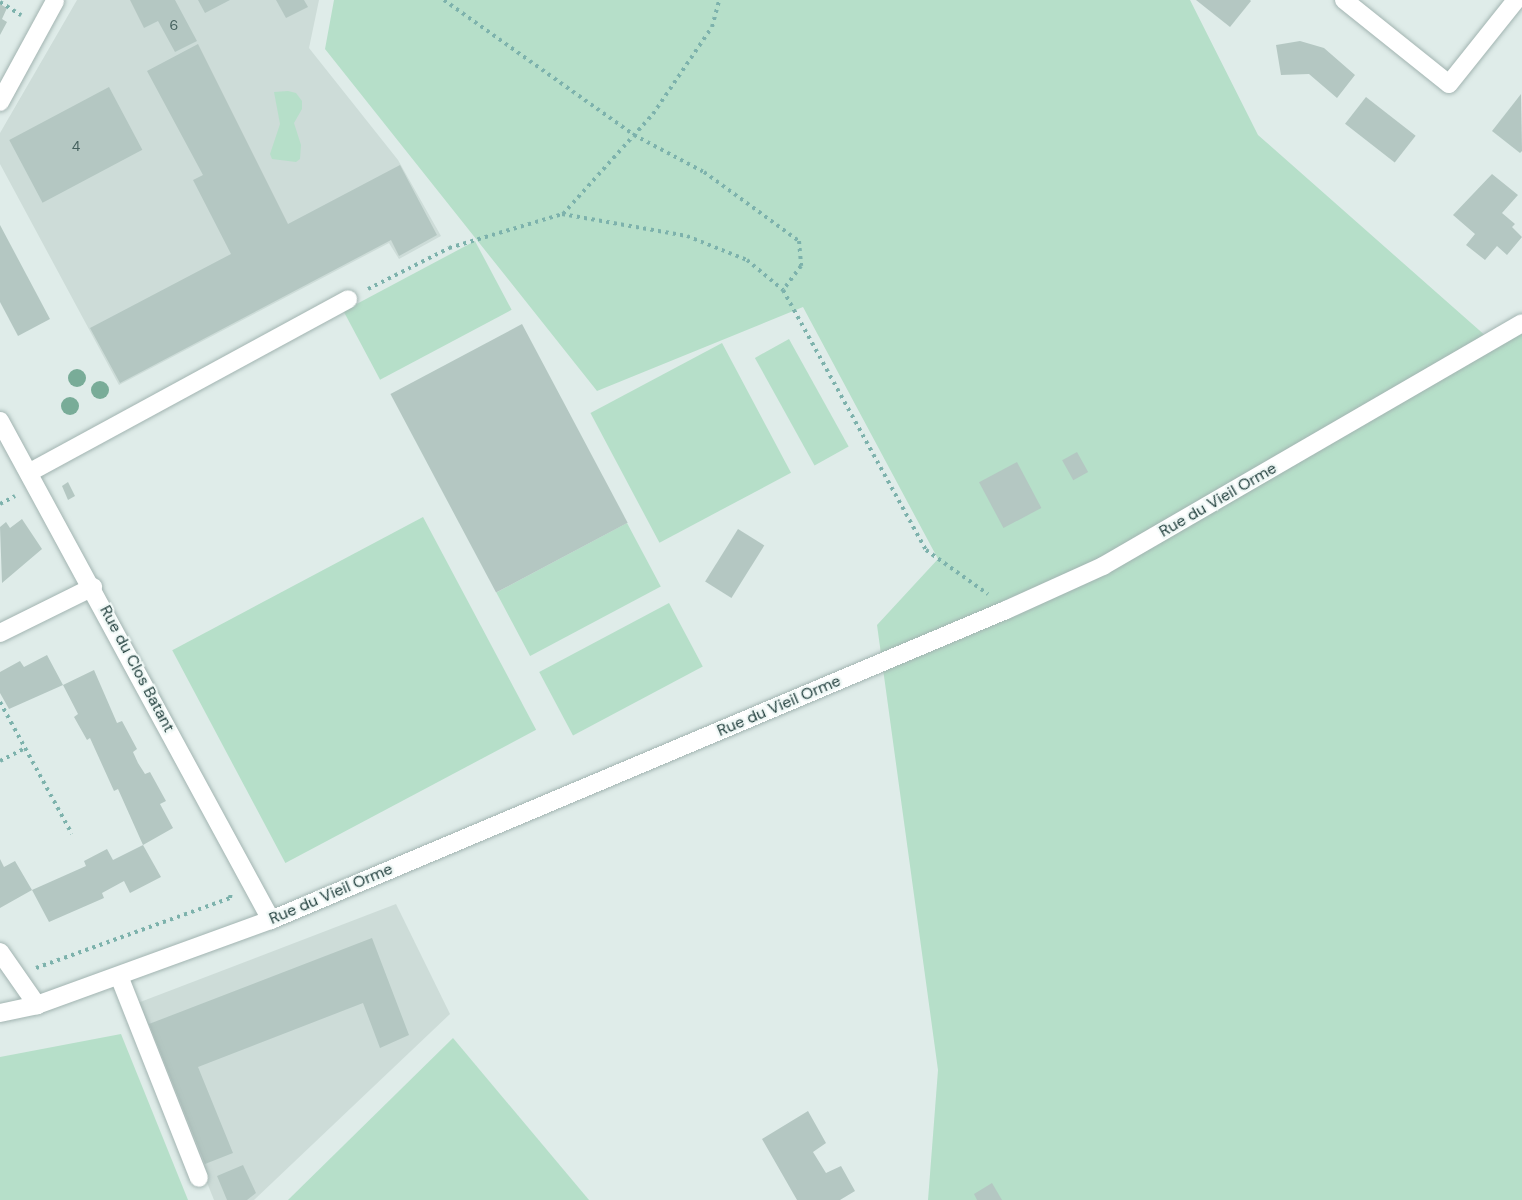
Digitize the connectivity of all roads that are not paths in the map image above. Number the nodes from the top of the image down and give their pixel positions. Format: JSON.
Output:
{"nodes":[{"id":1,"x":1344,"y":0,"type":"edge"},
{"id":2,"x":1516,"y":0,"type":"edge"},
{"id":3,"x":55,"y":1,"type":"edge"},
{"id":4,"x":0,"y":102,"type":"edge"},
{"id":5,"x":348,"y":299,"type":"road end"},
{"id":6,"x":1522,"y":323,"type":"edge"},
{"id":7,"x":1,"y":425,"type":"edge"},
{"id":8,"x":30,"y":472,"type":"junction"},
{"id":9,"x":93,"y":587,"type":"junction"},
{"id":10,"x":0,"y":633,"type":"edge"},
{"id":11,"x":271,"y":920,"type":"junction"},
{"id":12,"x":0,"y":952,"type":"edge"},
{"id":13,"x":119,"y":976,"type":"junction"},
{"id":14,"x":37,"y":1005,"type":"junction"},
{"id":15,"x":0,"y":1013,"type":"edge"},
{"id":16,"x":199,"y":1178,"type":"dead end"}],
"edges":[{"from":1,"to":2,"type":"street"},
{"from":3,"to":4,"type":"street"},
{"from":5,"to":8,"type":"street"},
{"from":6,"to":11,"type":"street","name":"Rue du Vieil Orme"},
{"from":7,"to":8,"type":"street","name":"Rue du Clos Batant"},
{"from":8,"to":9,"type":"street","name":"Rue du Clos Batant"},
{"from":9,"to":10,"type":"street"},
{"from":9,"to":11,"type":"street","name":"Rue du Clos Batant"},
{"from":11,"to":13,"type":"street","name":"Rue du Vieil Orme"},
{"from":12,"to":14,"type":"street"},
{"from":13,"to":14,"type":"street","name":"Rue du Vieil Orme"},
{"from":13,"to":16,"type":"street"},
{"from":14,"to":15,"type":"street","name":"Rue du Vieil Orme"}]}
